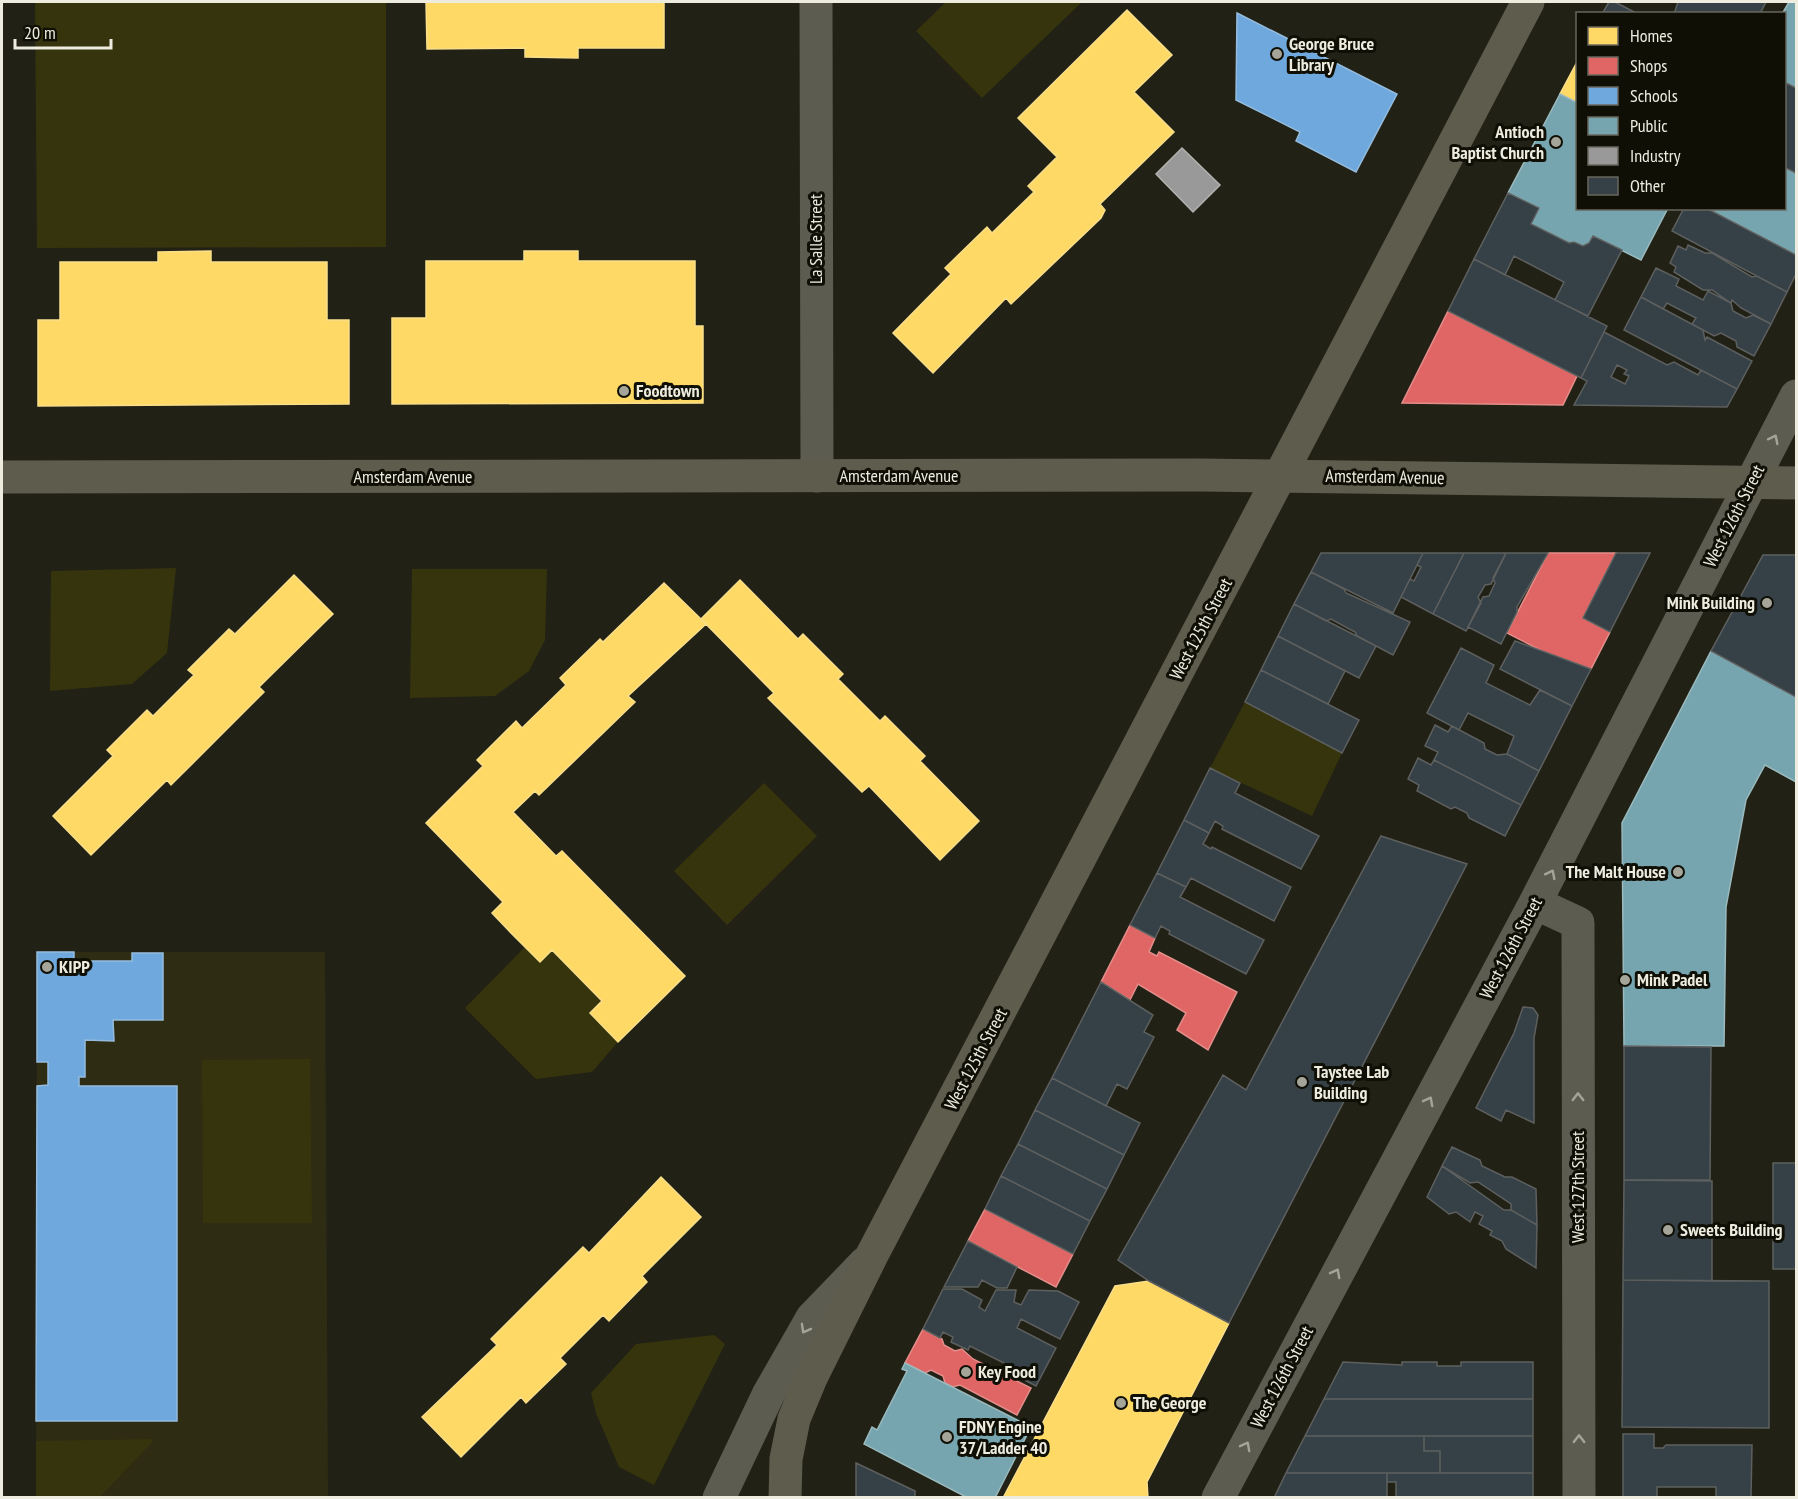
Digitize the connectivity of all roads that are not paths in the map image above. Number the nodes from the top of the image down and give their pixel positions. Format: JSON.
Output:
{"nodes":[{"id":1,"x":816,"y":2,"type":"edge"},
{"id":2,"x":1528,"y":2,"type":"edge"},
{"id":3,"x":1797,"y":396,"type":"edge"},
{"id":4,"x":1282,"y":475,"type":"junction"},
{"id":5,"x":817,"y":476,"type":"junction"},
{"id":6,"x":2,"y":477,"type":"edge"},
{"id":7,"x":1751,"y":483,"type":"junction"},
{"id":8,"x":1797,"y":483,"type":"edge"},
{"id":9,"x":1536,"y":903,"type":"junction"},
{"id":10,"x":872,"y":1255,"type":"junction"},
{"id":11,"x":719,"y":1497,"type":"edge"},
{"id":12,"x":785,"y":1497,"type":"edge"},
{"id":13,"x":1218,"y":1497,"type":"edge"},
{"id":14,"x":1579,"y":1497,"type":"edge"}],
"edges":[{"from":1,"to":5,"type":"street","name":"La Salle Street"},
{"from":2,"to":4,"type":"main road","name":"West 125th Street"},
{"from":7,"to":3,"type":"street","name":"West 126th Street","one_way":true},
{"from":4,"to":5,"type":"main road","name":"Amsterdam Avenue"},
{"from":4,"to":7,"type":"main road","name":"Amsterdam Avenue"},
{"from":4,"to":10,"type":"main road","name":"West 125th Street"},
{"from":5,"to":6,"type":"main road","name":"Amsterdam Avenue"},
{"from":7,"to":8,"type":"main road","name":"Amsterdam Avenue"},
{"from":9,"to":7,"type":"street","name":"West 126th Street","one_way":true},
{"from":13,"to":9,"type":"street","name":"West 126th Street","one_way":true},
{"from":14,"to":9,"type":"street","name":"West 127th Street","one_way":true},
{"from":10,"to":11,"type":"street","name":"West 125th Street","one_way":true},
{"from":10,"to":12,"type":"main road","name":"West 125th Street"}]}
